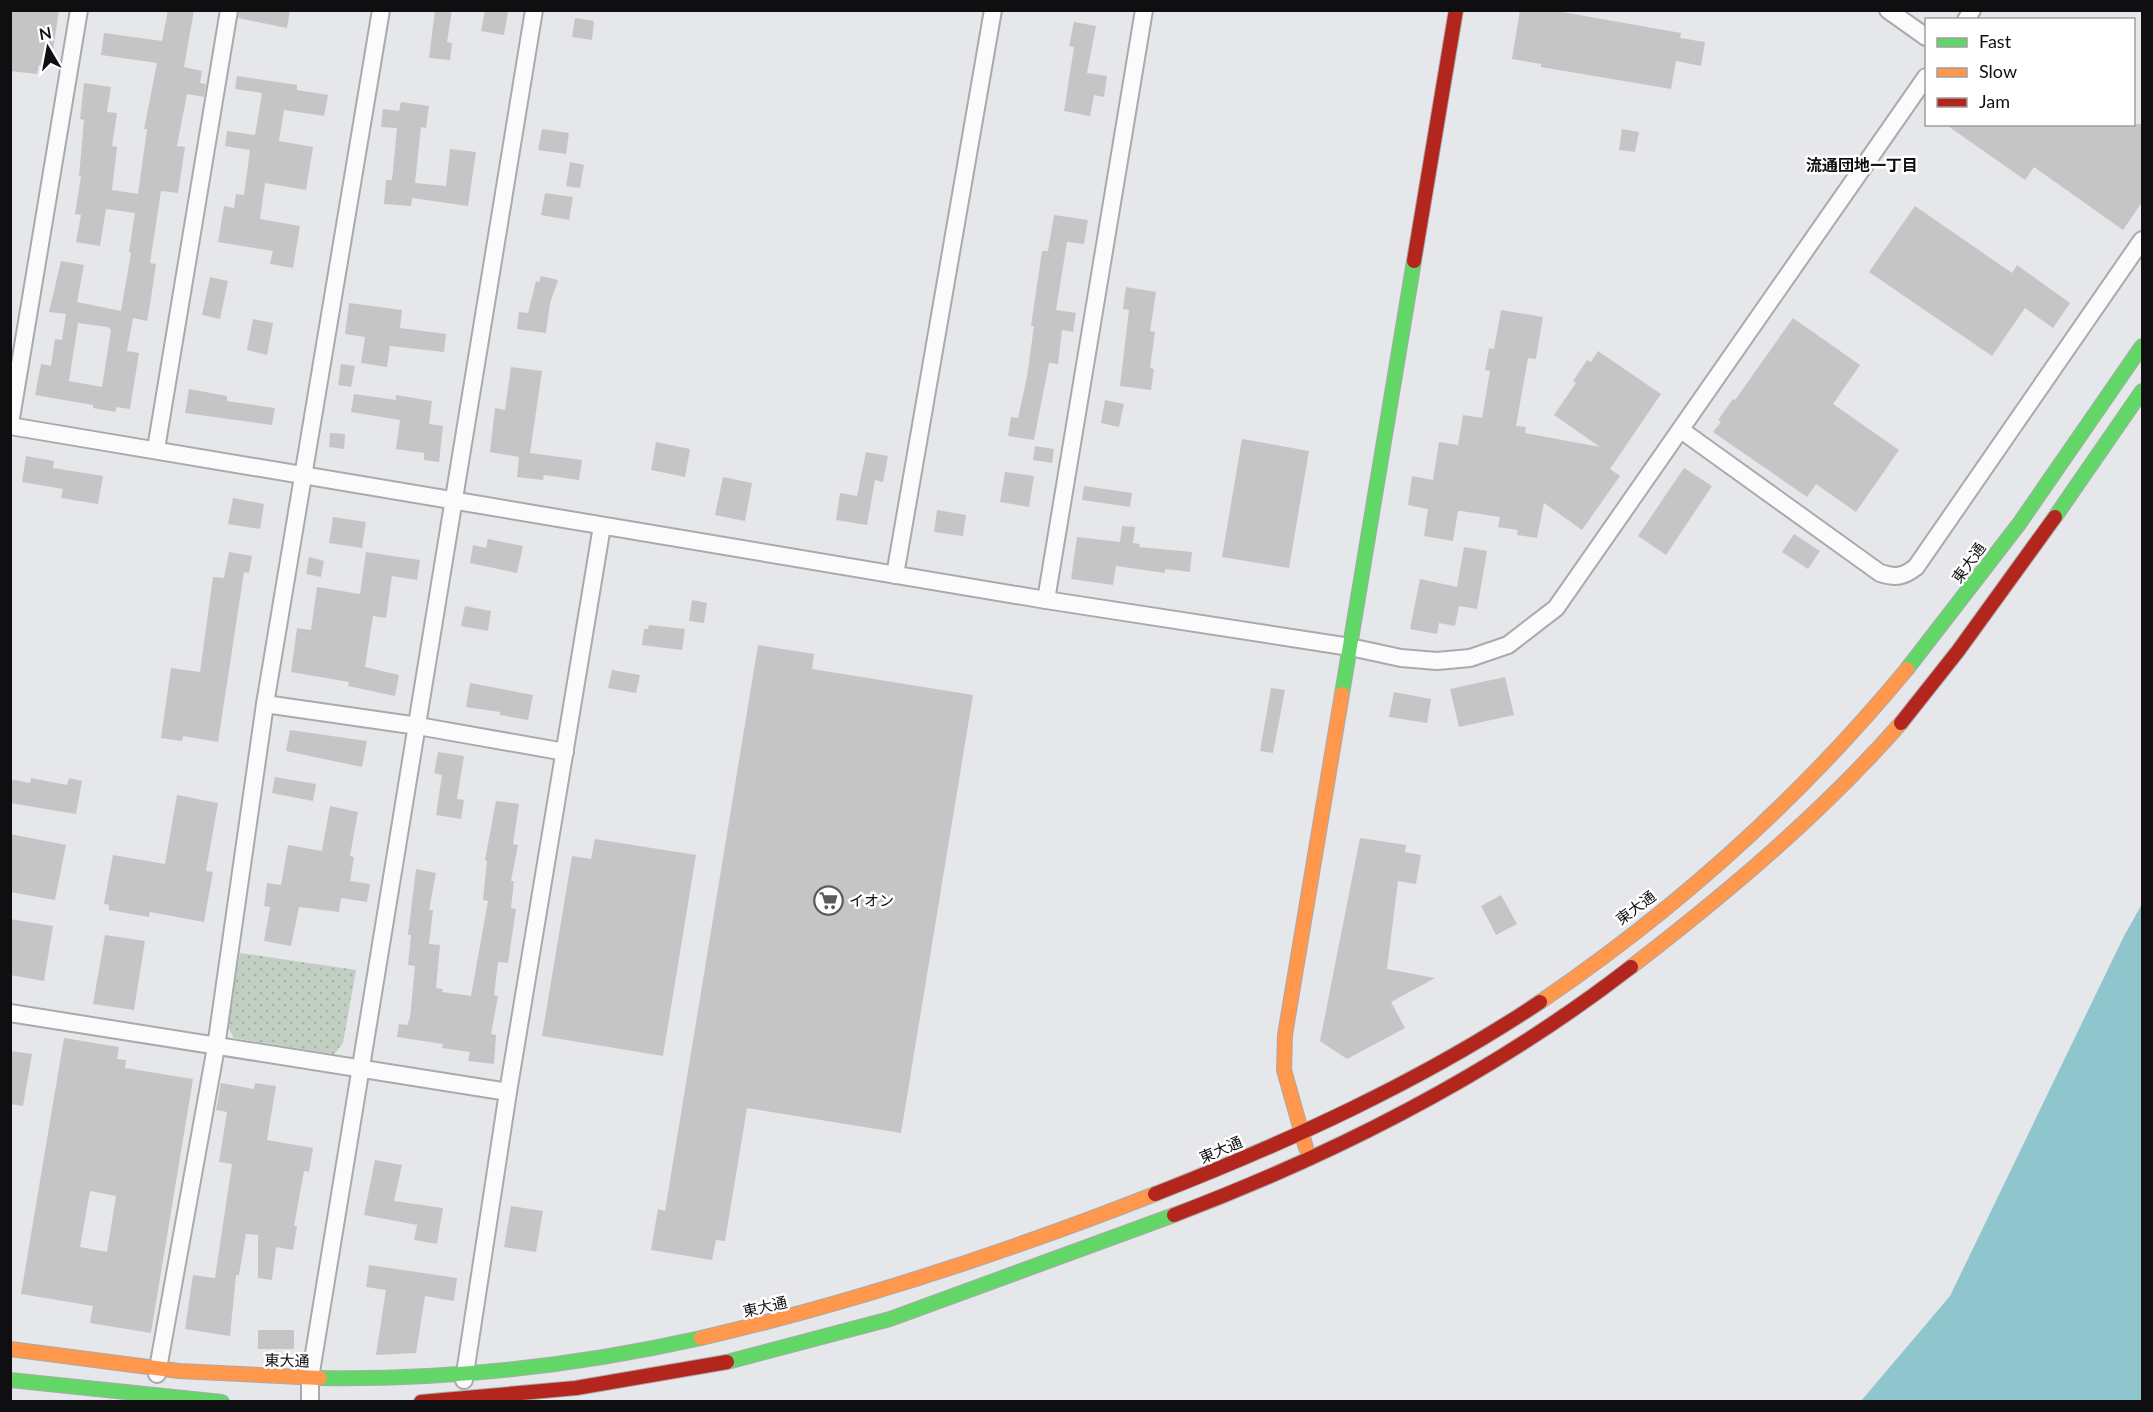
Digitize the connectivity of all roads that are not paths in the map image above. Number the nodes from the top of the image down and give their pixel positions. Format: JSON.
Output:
{"nodes":[{"id":1,"x":79,"y":10,"type":"edge"},
{"id":2,"x":229,"y":10,"type":"edge"},
{"id":3,"x":381,"y":10,"type":"edge"},
{"id":4,"x":534,"y":10,"type":"edge"},
{"id":5,"x":993,"y":10,"type":"edge"},
{"id":6,"x":1144,"y":10,"type":"edge"},
{"id":7,"x":1455,"y":10,"type":"edge"},
{"id":8,"x":1888,"y":10,"type":"edge"},
{"id":9,"x":1925,"y":36,"type":"edge"},
{"id":10,"x":1925,"y":78,"type":"edge"},
{"id":11,"x":2142,"y":240,"type":"edge"},
{"id":12,"x":2142,"y":346,"type":"edge"},
{"id":13,"x":2142,"y":391,"type":"edge"},
{"id":14,"x":10,"y":425,"type":"edge"},
{"id":15,"x":1681,"y":430,"type":"junction"},
{"id":16,"x":156,"y":449,"type":"junction"},
{"id":17,"x":305,"y":476,"type":"junction"},
{"id":18,"x":454,"y":501,"type":"junction"},
{"id":19,"x":603,"y":526,"type":"junction"},
{"id":20,"x":895,"y":575,"type":"junction"},
{"id":21,"x":1046,"y":600,"type":"junction"},
{"id":22,"x":1350,"y":647,"type":"junction"},
{"id":23,"x":265,"y":704,"type":"junction"},
{"id":24,"x":418,"y":726,"type":"junction"},
{"id":25,"x":565,"y":752,"type":"junction"},
{"id":26,"x":10,"y":1013,"type":"edge"},
{"id":27,"x":216,"y":1047,"type":"junction"},
{"id":28,"x":360,"y":1070,"type":"junction"},
{"id":29,"x":508,"y":1092,"type":"junction"},
{"id":30,"x":1300,"y":1133,"type":"junction"},
{"id":31,"x":1309,"y":1159,"type":"junction"},
{"id":32,"x":10,"y":1349,"type":"edge"},
{"id":33,"x":157,"y":1371,"type":"junction"},
{"id":34,"x":464,"y":1374,"type":"junction"},
{"id":35,"x":310,"y":1378,"type":"junction"},
{"id":36,"x":10,"y":1380,"type":"edge"},
{"id":37,"x":156,"y":1397,"type":"junction"},
{"id":38,"x":466,"y":1400,"type":"junction"},
{"id":39,"x":222,"y":1401,"type":"edge"},
{"id":40,"x":310,"y":1401,"type":"edge"},
{"id":41,"x":421,"y":1401,"type":"edge"}],
"edges":[{"from":1,"to":14,"type":"street"},
{"from":2,"to":16,"type":"street"},
{"from":3,"to":17,"type":"street"},
{"from":4,"to":18,"type":"street"},
{"from":5,"to":20,"type":"street"},
{"from":6,"to":21,"type":"street"},
{"from":7,"to":22,"type":"main road"},
{"from":8,"to":9,"type":"street"},
{"from":10,"to":15,"type":"street"},
{"from":11,"to":15,"type":"street"},
{"from":12,"to":30,"type":"main road","name":"東大通"},
{"from":13,"to":31,"type":"main road"},
{"from":14,"to":16,"type":"street"},
{"from":15,"to":22,"type":"street"},
{"from":16,"to":17,"type":"street"},
{"from":17,"to":18,"type":"street"},
{"from":17,"to":23,"type":"street"},
{"from":18,"to":19,"type":"street"},
{"from":18,"to":24,"type":"street"},
{"from":19,"to":20,"type":"street"},
{"from":19,"to":25,"type":"street"},
{"from":20,"to":21,"type":"street"},
{"from":21,"to":22,"type":"street"},
{"from":22,"to":30,"type":"main road"},
{"from":23,"to":24,"type":"street"},
{"from":23,"to":27,"type":"street"},
{"from":24,"to":25,"type":"street"},
{"from":24,"to":28,"type":"street"},
{"from":25,"to":29,"type":"street"},
{"from":26,"to":27,"type":"street"},
{"from":27,"to":28,"type":"street"},
{"from":27,"to":33,"type":"street"},
{"from":28,"to":29,"type":"street"},
{"from":28,"to":35,"type":"street"},
{"from":29,"to":34,"type":"street"},
{"from":30,"to":31,"type":"main road"},
{"from":30,"to":34,"type":"main road","name":"東大通"},
{"from":31,"to":38,"type":"main road"},
{"from":32,"to":33,"type":"main road","name":"東大通"},
{"from":33,"to":35,"type":"main road","name":"東大通"},
{"from":33,"to":37,"type":"street"},
{"from":34,"to":35,"type":"main road","name":"東大通"},
{"from":34,"to":38,"type":"street"},
{"from":35,"to":40,"type":"street"},
{"from":36,"to":37,"type":"main road"},
{"from":37,"to":39,"type":"main road"},
{"from":38,"to":41,"type":"main road"}]}
